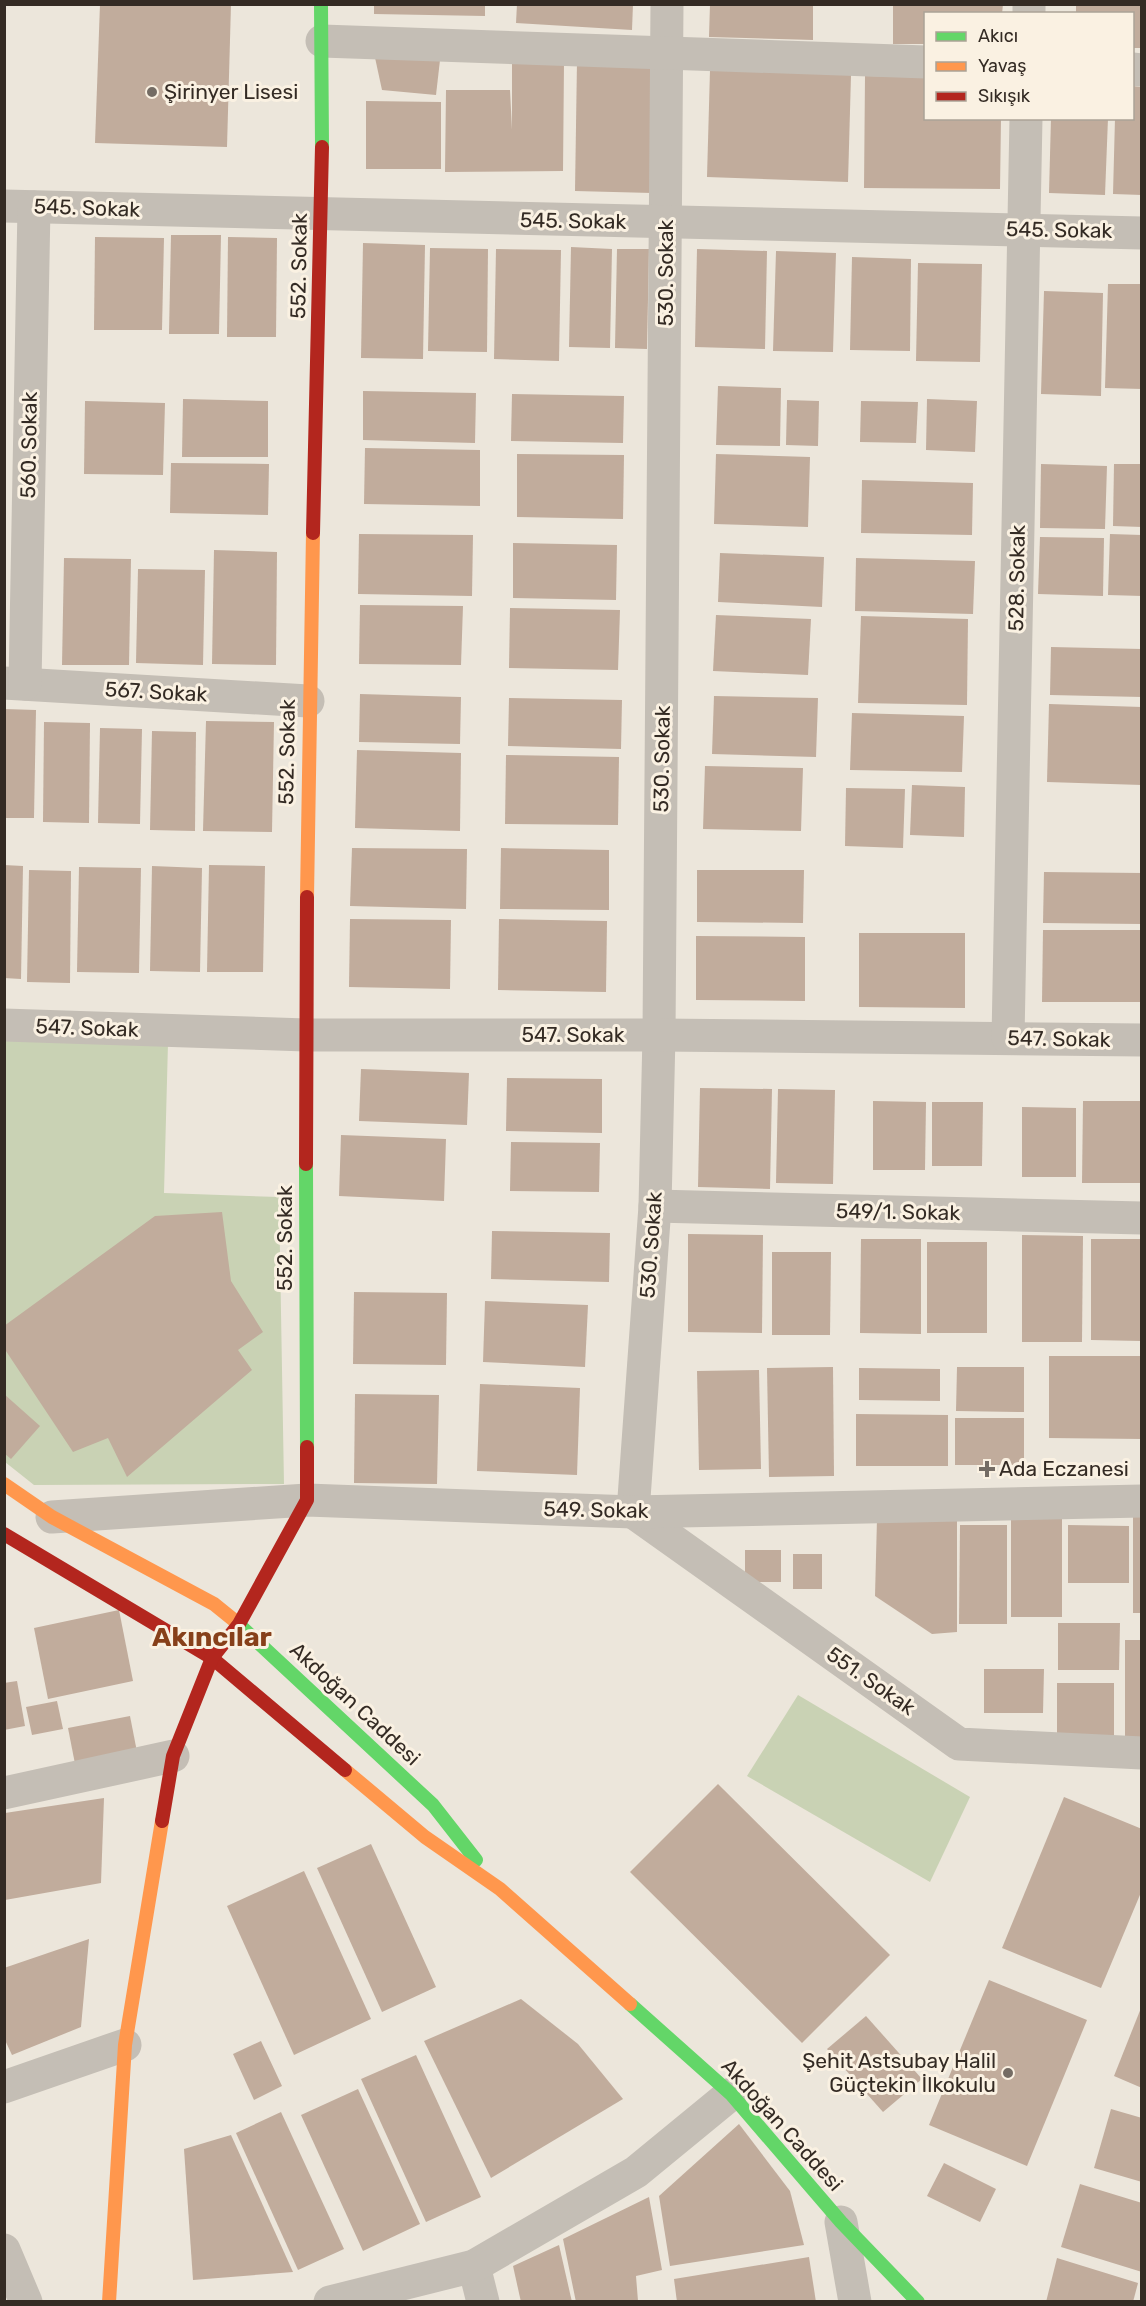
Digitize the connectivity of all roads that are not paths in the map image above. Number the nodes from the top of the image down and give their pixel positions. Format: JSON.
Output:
{"nodes":[{"id":1,"x":321,"y":4,"type":"edge"},
{"id":2,"x":667,"y":4,"type":"edge"},
{"id":3,"x":322,"y":41,"type":"junction"},
{"id":4,"x":667,"y":52,"type":"junction"},
{"id":5,"x":924,"y":62,"type":"edge"},
{"id":6,"x":1026,"y":120,"type":"edge"},
{"id":7,"x":19,"y":206,"type":"edge"},
{"id":8,"x":322,"y":215,"type":"junction"},
{"id":9,"x":667,"y":224,"type":"junction"},
{"id":10,"x":1024,"y":229,"type":"junction"},
{"id":11,"x":1142,"y":232,"type":"edge"},
{"id":12,"x":15,"y":684,"type":"edge"},
{"id":13,"x":308,"y":701,"type":"junction"},
{"id":14,"x":4,"y":1025,"type":"edge"},
{"id":15,"x":306,"y":1035,"type":"junction"},
{"id":16,"x":659,"y":1035,"type":"junction"},
{"id":17,"x":1008,"y":1038,"type":"junction"},
{"id":18,"x":1142,"y":1040,"type":"edge"},
{"id":19,"x":655,"y":1206,"type":"junction"},
{"id":20,"x":1142,"y":1218,"type":"edge"},
{"id":21,"x":4,"y":1484,"type":"edge"},
{"id":22,"x":308,"y":1500,"type":"junction"},
{"id":23,"x":1142,"y":1501,"type":"edge"},
{"id":24,"x":633,"y":1512,"type":"junction"},
{"id":25,"x":52,"y":1517,"type":"junction"},
{"id":26,"x":4,"y":1534,"type":"edge"},
{"id":27,"x":239,"y":1624,"type":"junction"},
{"id":28,"x":212,"y":1658,"type":"junction"},
{"id":29,"x":1142,"y":1753,"type":"edge"},
{"id":30,"x":172,"y":1756,"type":"junction"},
{"id":31,"x":4,"y":1793,"type":"edge"},
{"id":32,"x":500,"y":1889,"type":"junction"},
{"id":33,"x":125,"y":2045,"type":"junction"},
{"id":34,"x":4,"y":2087,"type":"edge"},
{"id":35,"x":731,"y":2094,"type":"junction"},
{"id":36,"x":841,"y":2222,"type":"junction"},
{"id":37,"x":4,"y":2250,"type":"edge"},
{"id":38,"x":474,"y":2266,"type":"junction"},
{"id":39,"x":26,"y":2301,"type":"edge"},
{"id":40,"x":109,"y":2301,"type":"edge"},
{"id":41,"x":330,"y":2301,"type":"edge"},
{"id":42,"x":483,"y":2301,"type":"edge"},
{"id":43,"x":855,"y":2301,"type":"edge"},
{"id":44,"x":918,"y":2301,"type":"edge"}],
"edges":[{"from":1,"to":3,"type":"street","name":"552. Sokak"},
{"from":2,"to":4,"type":"street","name":"530. Sokak"},
{"from":3,"to":4,"type":"street"},
{"from":3,"to":8,"type":"street","name":"552. Sokak"},
{"from":4,"to":5,"type":"street"},
{"from":4,"to":9,"type":"street","name":"530. Sokak"},
{"from":6,"to":10,"type":"street","name":"528. Sokak"},
{"from":7,"to":8,"type":"street","name":"545. Sokak"},
{"from":7,"to":12,"type":"street","name":"560. Sokak"},
{"from":8,"to":9,"type":"street","name":"545. Sokak"},
{"from":8,"to":13,"type":"street","name":"552. Sokak"},
{"from":9,"to":10,"type":"street","name":"545. Sokak"},
{"from":9,"to":16,"type":"street","name":"530. Sokak"},
{"from":10,"to":11,"type":"street","name":"545. Sokak"},
{"from":10,"to":17,"type":"street","name":"528. Sokak"},
{"from":12,"to":13,"type":"street","name":"567. Sokak"},
{"from":13,"to":15,"type":"street","name":"552. Sokak"},
{"from":14,"to":15,"type":"street","name":"547. Sokak"},
{"from":15,"to":16,"type":"street","name":"547. Sokak"},
{"from":15,"to":22,"type":"street","name":"552. Sokak"},
{"from":16,"to":17,"type":"street","name":"547. Sokak"},
{"from":16,"to":19,"type":"street","name":"530. Sokak"},
{"from":17,"to":18,"type":"street","name":"547. Sokak"},
{"from":19,"to":20,"type":"street","name":"549/1. Sokak"},
{"from":19,"to":24,"type":"street","name":"530. Sokak"},
{"from":21,"to":25,"type":"street","name":"Akdoğan Caddesi"},
{"from":22,"to":24,"type":"street","name":"549. Sokak"},
{"from":22,"to":25,"type":"street","name":"549. Sokak"},
{"from":22,"to":27,"type":"street"},
{"from":23,"to":24,"type":"street","name":"549. Sokak"},
{"from":24,"to":29,"type":"street","name":"551. Sokak"},
{"from":25,"to":27,"type":"street","name":"Akdoğan Caddesi"},
{"from":26,"to":28,"type":"street","name":"Akdoğan Caddesi"},
{"from":27,"to":28,"type":"street"},
{"from":27,"to":32,"type":"street","name":"Akdoğan Caddesi"},
{"from":28,"to":30,"type":"street"},
{"from":28,"to":32,"type":"street","name":"Akdoğan Caddesi"},
{"from":30,"to":31,"type":"street"},
{"from":30,"to":33,"type":"street"},
{"from":32,"to":35,"type":"street","name":"Akdoğan Caddesi"},
{"from":33,"to":34,"type":"street"},
{"from":33,"to":40,"type":"street"},
{"from":35,"to":36,"type":"street","name":"Akdoğan Caddesi"},
{"from":35,"to":38,"type":"street"},
{"from":36,"to":43,"type":"street"},
{"from":36,"to":44,"type":"street","name":"Akdoğan Caddesi"},
{"from":37,"to":39,"type":"street"},
{"from":38,"to":41,"type":"street"},
{"from":38,"to":42,"type":"street"}]}
